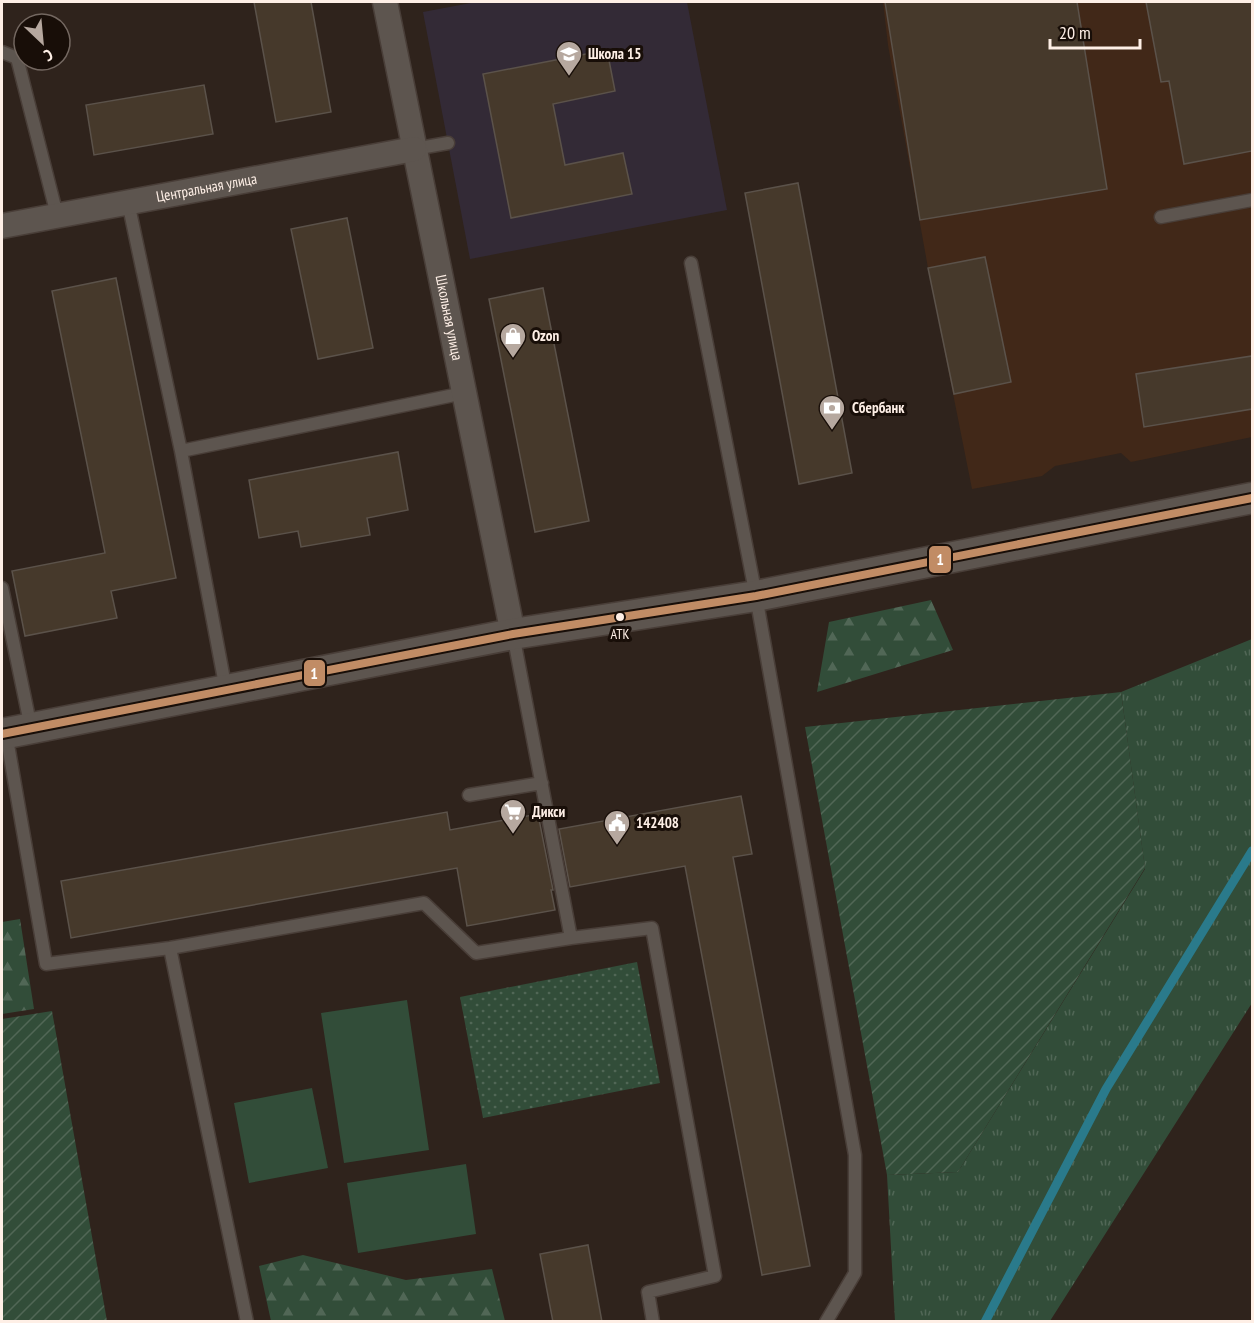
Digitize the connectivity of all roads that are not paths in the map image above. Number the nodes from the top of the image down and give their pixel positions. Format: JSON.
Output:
{"nodes":[{"id":1,"x":385,"y":2,"type":"edge"},
{"id":2,"x":2,"y":52,"type":"edge"},
{"id":3,"x":448,"y":143,"type":"dead end"},
{"id":4,"x":414,"y":149,"type":"junction"},
{"id":5,"x":1252,"y":200,"type":"edge"},
{"id":6,"x":128,"y":202,"type":"junction"},
{"id":7,"x":57,"y":215,"type":"junction"},
{"id":8,"x":1161,"y":217,"type":"dead end"},
{"id":9,"x":2,"y":226,"type":"edge"},
{"id":10,"x":691,"y":263,"type":"dead end"},
{"id":11,"x":464,"y":393,"type":"junction"},
{"id":12,"x":181,"y":451,"type":"junction"},
{"id":13,"x":1252,"y":498,"type":"edge"},
{"id":14,"x":2,"y":588,"type":"edge"},
{"id":15,"x":756,"y":596,"type":"junction"},
{"id":16,"x":513,"y":634,"type":"junction"},
{"id":17,"x":226,"y":690,"type":"junction"},
{"id":18,"x":13,"y":732,"type":"edge"},
{"id":19,"x":542,"y":783,"type":"junction"},
{"id":20,"x":469,"y":795,"type":"dead end"},
{"id":21,"x":571,"y":938,"type":"junction"},
{"id":22,"x":170,"y":948,"type":"junction"},
{"id":23,"x":247,"y":1322,"type":"edge"},
{"id":24,"x":653,"y":1322,"type":"edge"},
{"id":25,"x":826,"y":1322,"type":"edge"}],
"edges":[{"from":1,"to":4,"type":"street","name":"Школьная улица"},
{"from":2,"to":7,"type":"lane"},
{"from":3,"to":4,"type":"lane"},
{"from":4,"to":6,"type":"street","name":"Центральная улица"},
{"from":4,"to":11,"type":"street","name":"Школьная улица"},
{"from":5,"to":8,"type":"lane"},
{"from":6,"to":7,"type":"street","name":"Центральная улица"},
{"from":6,"to":12,"type":"lane"},
{"from":7,"to":9,"type":"street","name":"Центральная улица"},
{"from":10,"to":15,"type":"lane"},
{"from":11,"to":12,"type":"lane"},
{"from":11,"to":16,"type":"street","name":"Школьная улица"},
{"from":12,"to":17,"type":"lane"},
{"from":13,"to":15,"type":"street"},
{"from":14,"to":18,"type":"lane"},
{"from":15,"to":16,"type":"street"},
{"from":15,"to":25,"type":"lane"},
{"from":16,"to":17,"type":"street"},
{"from":16,"to":19,"type":"lane"},
{"from":17,"to":18,"type":"street"},
{"from":18,"to":22,"type":"lane"},
{"from":19,"to":20,"type":"lane"},
{"from":19,"to":21,"type":"lane"},
{"from":21,"to":22,"type":"lane"},
{"from":21,"to":24,"type":"lane"},
{"from":22,"to":23,"type":"lane"}]}
